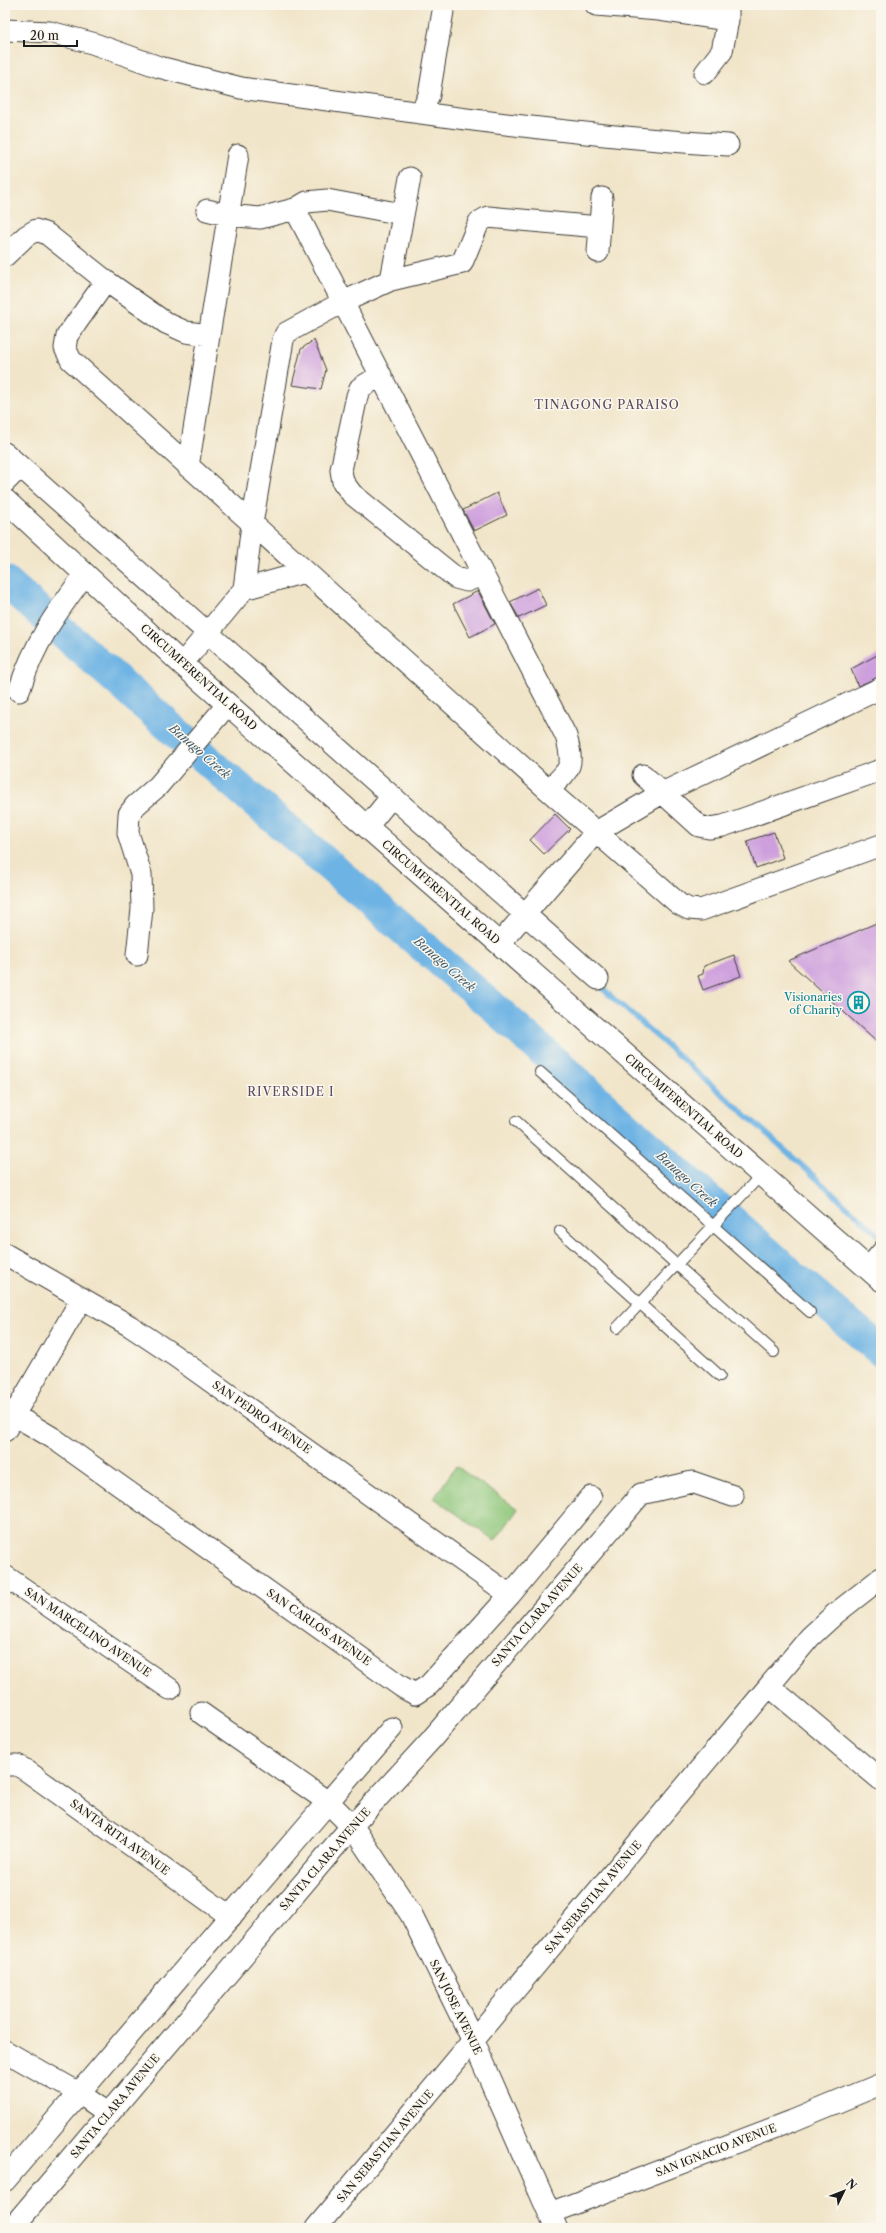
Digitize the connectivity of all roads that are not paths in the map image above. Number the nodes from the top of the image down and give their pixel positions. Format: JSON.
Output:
{"nodes":[{"id":1,"x":444,"y":5,"type":"edge"},
{"id":2,"x":596,"y":5,"type":"edge"},
{"id":3,"x":659,"y":8,"type":"edge"},
{"id":4,"x":728,"y":12,"type":"edge"},
{"id":5,"x":5,"y":30,"type":"edge"},
{"id":6,"x":705,"y":74,"type":"dead end"},
{"id":7,"x":421,"y":113,"type":"junction"},
{"id":8,"x":728,"y":145,"type":"dead end"},
{"id":9,"x":238,"y":155,"type":"dead end"},
{"id":10,"x":410,"y":178,"type":"dead end"},
{"id":11,"x":602,"y":198,"type":"dead end"},
{"id":12,"x":295,"y":209,"type":"junction"},
{"id":13,"x":207,"y":210,"type":"dead end"},
{"id":14,"x":402,"y":214,"type":"junction"},
{"id":15,"x":227,"y":215,"type":"junction"},
{"id":16,"x":599,"y":228,"type":"junction"},
{"id":17,"x":598,"y":252,"type":"dead end"},
{"id":18,"x":5,"y":256,"type":"edge"},
{"id":19,"x":391,"y":280,"type":"junction"},
{"id":20,"x":106,"y":281,"type":"junction"},
{"id":21,"x":343,"y":302,"type":"junction"},
{"id":22,"x":209,"y":335,"type":"junction"},
{"id":23,"x":381,"y":375,"type":"junction"},
{"id":24,"x":5,"y":453,"type":"edge"},
{"id":25,"x":188,"y":467,"type":"junction"},
{"id":26,"x":13,"y":474,"type":"edge"},
{"id":27,"x":5,"y":500,"type":"edge"},
{"id":28,"x":252,"y":524,"type":"junction"},
{"id":29,"x":305,"y":572,"type":"junction"},
{"id":30,"x":85,"y":574,"type":"junction"},
{"id":31,"x":481,"y":575,"type":"junction"},
{"id":32,"x":244,"y":588,"type":"junction"},
{"id":33,"x":203,"y":637,"type":"junction"},
{"id":34,"x":182,"y":664,"type":"junction"},
{"id":35,"x":881,"y":688,"type":"edge"},
{"id":36,"x":18,"y":691,"type":"dead end"},
{"id":37,"x":228,"y":704,"type":"junction"},
{"id":38,"x":881,"y":770,"type":"edge"},
{"id":39,"x":643,"y":775,"type":"dead end"},
{"id":40,"x":548,"y":790,"type":"junction"},
{"id":41,"x":662,"y":794,"type":"junction"},
{"id":42,"x":388,"y":801,"type":"junction"},
{"id":43,"x":367,"y":827,"type":"junction"},
{"id":44,"x":596,"y":832,"type":"junction"},
{"id":45,"x":881,"y":845,"type":"edge"},
{"id":46,"x":515,"y":925,"type":"junction"},
{"id":47,"x":137,"y":955,"type":"dead end"},
{"id":48,"x":598,"y":979,"type":"dead end"},
{"id":49,"x":540,"y":1072,"type":"dead end"},
{"id":50,"x":516,"y":1121,"type":"dead end"},
{"id":51,"x":762,"y":1174,"type":"junction"},
{"id":52,"x":715,"y":1222,"type":"junction"},
{"id":53,"x":560,"y":1230,"type":"dead end"},
{"id":54,"x":881,"y":1245,"type":"edge"},
{"id":55,"x":5,"y":1254,"type":"edge"},
{"id":56,"x":676,"y":1264,"type":"junction"},
{"id":57,"x":864,"y":1265,"type":"junction"},
{"id":58,"x":881,"y":1280,"type":"edge"},
{"id":59,"x":82,"y":1298,"type":"junction"},
{"id":60,"x":640,"y":1303,"type":"junction"},
{"id":61,"x":810,"y":1312,"type":"dead end"},
{"id":62,"x":617,"y":1328,"type":"dead end"},
{"id":63,"x":774,"y":1352,"type":"dead end"},
{"id":64,"x":720,"y":1376,"type":"dead end"},
{"id":65,"x":8,"y":1418,"type":"edge"},
{"id":66,"x":733,"y":1496,"type":"dead end"},
{"id":67,"x":591,"y":1497,"type":"dead end"},
{"id":68,"x":5,"y":1576,"type":"edge"},
{"id":69,"x":881,"y":1578,"type":"edge"},
{"id":70,"x":510,"y":1595,"type":"junction"},
{"id":71,"x":770,"y":1686,"type":"junction"},
{"id":72,"x":170,"y":1689,"type":"dead end"},
{"id":73,"x":201,"y":1713,"type":"dead end"},
{"id":74,"x":392,"y":1728,"type":"dead end"},
{"id":75,"x":5,"y":1765,"type":"edge"},
{"id":76,"x":881,"y":1780,"type":"edge"},
{"id":77,"x":328,"y":1802,"type":"junction"},
{"id":78,"x":352,"y":1826,"type":"junction"},
{"id":79,"x":231,"y":1917,"type":"junction"},
{"id":80,"x":472,"y":2040,"type":"junction"},
{"id":81,"x":5,"y":2051,"type":"edge"},
{"id":82,"x":881,"y":2084,"type":"edge"},
{"id":83,"x":79,"y":2092,"type":"junction"},
{"id":84,"x":109,"y":2114,"type":"junction"},
{"id":85,"x":5,"y":2180,"type":"edge"},
{"id":86,"x":553,"y":2220,"type":"edge"},
{"id":87,"x":12,"y":2228,"type":"edge"},
{"id":88,"x":316,"y":2228,"type":"edge"}],
"edges":[{"from":1,"to":7,"type":"street"},
{"from":2,"to":3,"type":"street"},
{"from":3,"to":4,"type":"street"},
{"from":4,"to":6,"type":"street"},
{"from":5,"to":7,"type":"street"},
{"from":7,"to":8,"type":"street"},
{"from":9,"to":15,"type":"street"},
{"from":10,"to":14,"type":"street"},
{"from":11,"to":16,"type":"street"},
{"from":12,"to":14,"type":"street"},
{"from":12,"to":15,"type":"street"},
{"from":12,"to":21,"type":"street"},
{"from":13,"to":15,"type":"street"},
{"from":14,"to":19,"type":"street"},
{"from":15,"to":22,"type":"street"},
{"from":16,"to":17,"type":"street"},
{"from":16,"to":19,"type":"street"},
{"from":18,"to":20,"type":"street"},
{"from":19,"to":21,"type":"street"},
{"from":20,"to":22,"type":"street"},
{"from":20,"to":25,"type":"street"},
{"from":21,"to":23,"type":"street"},
{"from":21,"to":28,"type":"street"},
{"from":22,"to":25,"type":"street"},
{"from":23,"to":31,"type":"street"},
{"from":23,"to":31,"type":"street"},
{"from":24,"to":26,"type":"street"},
{"from":25,"to":28,"type":"street"},
{"from":26,"to":33,"type":"street"},
{"from":27,"to":30,"type":"street","name":"CIRCUMFERENTIAL ROAD"},
{"from":28,"to":29,"type":"street"},
{"from":28,"to":32,"type":"street"},
{"from":29,"to":32,"type":"street"},
{"from":29,"to":40,"type":"street"},
{"from":30,"to":34,"type":"street","name":"CIRCUMFERENTIAL ROAD"},
{"from":30,"to":36,"type":"street"},
{"from":31,"to":40,"type":"street"},
{"from":32,"to":33,"type":"street"},
{"from":33,"to":34,"type":"street"},
{"from":33,"to":42,"type":"street"},
{"from":34,"to":37,"type":"street","name":"CIRCUMFERENTIAL ROAD"},
{"from":35,"to":41,"type":"street"},
{"from":37,"to":43,"type":"street","name":"CIRCUMFERENTIAL ROAD"},
{"from":37,"to":47,"type":"street"},
{"from":38,"to":41,"type":"street"},
{"from":39,"to":41,"type":"street"},
{"from":40,"to":44,"type":"street"},
{"from":41,"to":44,"type":"street"},
{"from":42,"to":43,"type":"street"},
{"from":42,"to":46,"type":"street"},
{"from":43,"to":46,"type":"street","name":"CIRCUMFERENTIAL ROAD"},
{"from":44,"to":45,"type":"street"},
{"from":44,"to":46,"type":"street"},
{"from":46,"to":48,"type":"street"},
{"from":46,"to":51,"type":"street","name":"CIRCUMFERENTIAL ROAD"},
{"from":49,"to":52,"type":"lane"},
{"from":50,"to":56,"type":"lane"},
{"from":51,"to":52,"type":"lane"},
{"from":51,"to":57,"type":"street","name":"CIRCUMFERENTIAL ROAD"},
{"from":52,"to":56,"type":"lane"},
{"from":52,"to":61,"type":"lane"},
{"from":53,"to":60,"type":"lane"},
{"from":54,"to":57,"type":"lane"},
{"from":55,"to":59,"type":"street","name":"SAN PEDRO AVENUE"},
{"from":56,"to":60,"type":"lane"},
{"from":56,"to":63,"type":"lane"},
{"from":57,"to":58,"type":"street","name":"CIRCUMFERENTIAL ROAD"},
{"from":59,"to":65,"type":"street"},
{"from":59,"to":70,"type":"street","name":"SAN PEDRO AVENUE"},
{"from":60,"to":62,"type":"lane"},
{"from":60,"to":64,"type":"lane"},
{"from":65,"to":70,"type":"street","name":"SAN CARLOS AVENUE"},
{"from":66,"to":78,"type":"street","name":"SANTA CLARA AVENUE"},
{"from":67,"to":70,"type":"street","name":"SAN CARLOS AVENUE"},
{"from":68,"to":72,"type":"street","name":"SAN MARCELINO AVENUE"},
{"from":69,"to":71,"type":"street","name":"SAN SEBASTIAN AVENUE"},
{"from":71,"to":76,"type":"street"},
{"from":71,"to":80,"type":"street","name":"SAN SEBASTIAN AVENUE"},
{"from":73,"to":77,"type":"street"},
{"from":74,"to":77,"type":"street"},
{"from":75,"to":79,"type":"street","name":"SANTA RITA AVENUE"},
{"from":77,"to":78,"type":"street","name":"SAN JOSE AVENUE"},
{"from":77,"to":79,"type":"street"},
{"from":78,"to":80,"type":"street","name":"SAN JOSE AVENUE"},
{"from":78,"to":84,"type":"street","name":"SANTA CLARA AVENUE"},
{"from":79,"to":83,"type":"street"},
{"from":80,"to":86,"type":"street","name":"SAN JOSE AVENUE"},
{"from":80,"to":88,"type":"street","name":"SAN SEBASTIAN AVENUE"},
{"from":81,"to":83,"type":"street"},
{"from":82,"to":86,"type":"street","name":"SAN IGNACIO AVENUE"},
{"from":83,"to":84,"type":"street"},
{"from":83,"to":85,"type":"street"},
{"from":84,"to":87,"type":"street","name":"SANTA CLARA AVENUE"}]}
